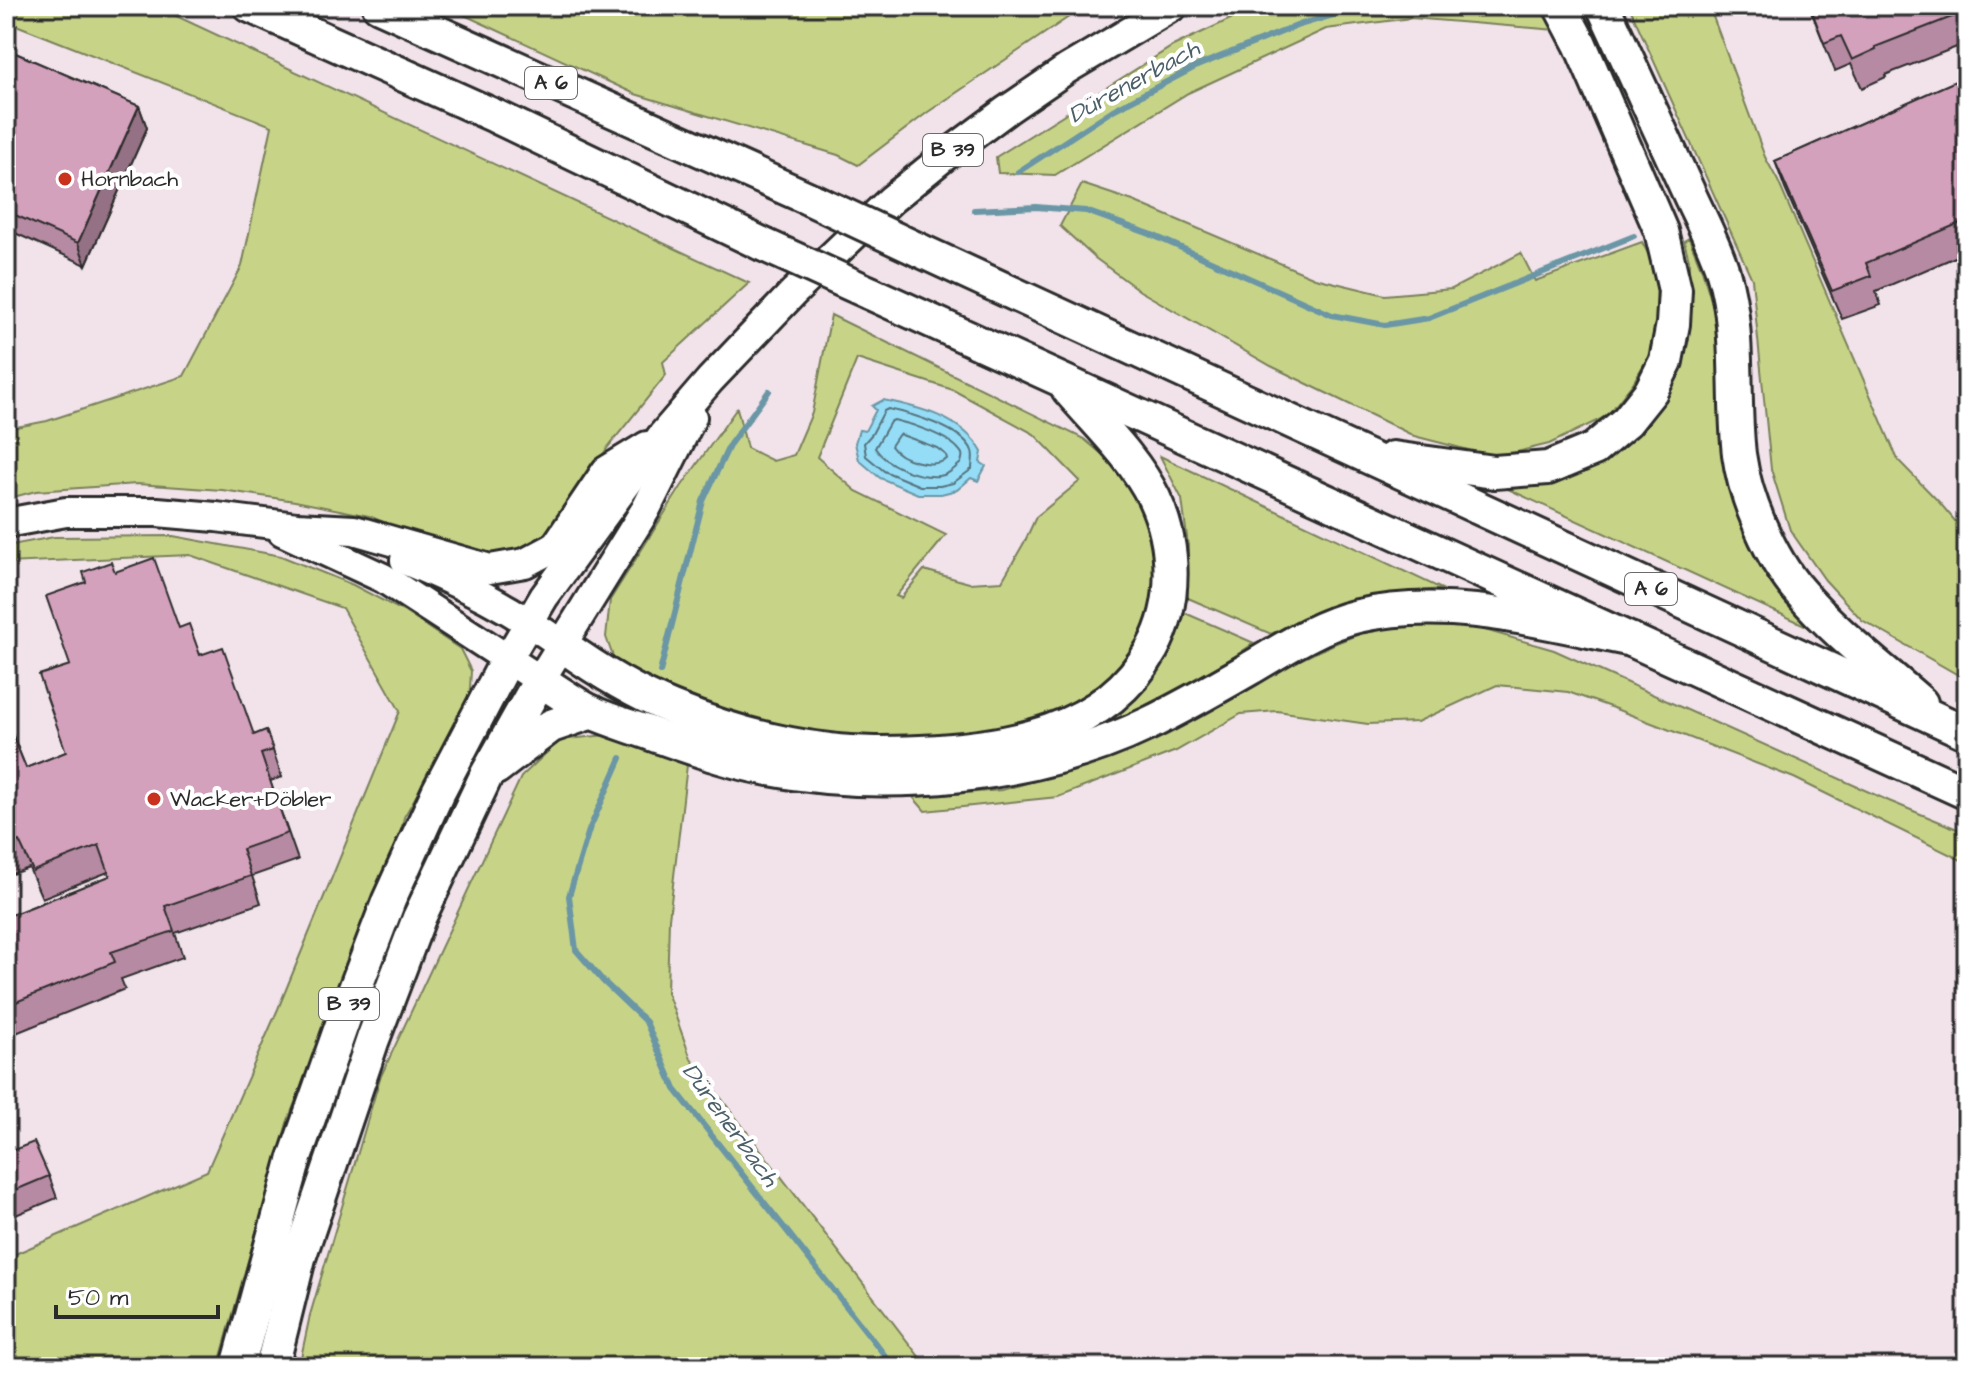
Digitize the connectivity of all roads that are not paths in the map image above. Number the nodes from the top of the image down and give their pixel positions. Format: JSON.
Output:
{"nodes":[{"id":1,"x":250,"y":6,"type":"edge"},
{"id":2,"x":379,"y":6,"type":"edge"},
{"id":3,"x":1173,"y":6,"type":"edge"},
{"id":4,"x":1560,"y":6,"type":"edge"},
{"id":5,"x":1603,"y":6,"type":"edge"},
{"id":6,"x":710,"y":380,"type":"junction"},
{"id":7,"x":1061,"y":380,"type":"junction"},
{"id":8,"x":661,"y":437,"type":"junction"},
{"id":9,"x":1358,"y":453,"type":"junction"},
{"id":10,"x":6,"y":523,"type":"edge"},
{"id":11,"x":264,"y":523,"type":"junction"},
{"id":12,"x":297,"y":527,"type":"junction"},
{"id":13,"x":529,"y":621,"type":"junction"},
{"id":14,"x":1632,"y":640,"type":"junction"},
{"id":15,"x":562,"y":645,"type":"junction"},
{"id":16,"x":507,"y":660,"type":"junction"},
{"id":17,"x":540,"y":680,"type":"junction"},
{"id":18,"x":592,"y":712,"type":"junction"},
{"id":19,"x":1956,"y":728,"type":"edge"},
{"id":20,"x":487,"y":774,"type":"junction"},
{"id":21,"x":1967,"y":793,"type":"edge"},
{"id":22,"x":238,"y":1367,"type":"edge"},
{"id":23,"x":272,"y":1367,"type":"edge"}],
"edges":[{"from":1,"to":7,"type":"highway","number":"A 6","bridge":true},
{"from":2,"to":9,"type":"highway","number":"A 6","bridge":true},
{"from":3,"to":6,"type":"main road","number":"B 39"},
{"from":4,"to":9,"type":"highway"},
{"from":5,"to":19,"type":"highway"},
{"from":6,"to":8,"type":"main road","number":"B 39"},
{"from":6,"to":15,"type":"main road","number":"B 39"},
{"from":7,"to":14,"type":"highway","number":"A 6"},
{"from":7,"to":15,"type":"highway"},
{"from":8,"to":12,"type":"main road"},
{"from":8,"to":13,"type":"main road","number":"B 39"},
{"from":9,"to":19,"type":"highway","number":"A 6"},
{"from":10,"to":11,"type":"main road"},
{"from":11,"to":12,"type":"main road"},
{"from":11,"to":16,"type":"main road"},
{"from":12,"to":13,"type":"main road"},
{"from":13,"to":15,"type":"main road"},
{"from":13,"to":16,"type":"main road","number":"B 39"},
{"from":14,"to":18,"type":"highway"},
{"from":14,"to":21,"type":"highway","number":"A 6"},
{"from":15,"to":17,"type":"main road","number":"B 39"},
{"from":16,"to":17,"type":"main road"},
{"from":16,"to":22,"type":"highway","number":"B 39"},
{"from":17,"to":18,"type":"highway"},
{"from":17,"to":20,"type":"highway","number":"B 39"},
{"from":18,"to":20,"type":"highway"},
{"from":20,"to":23,"type":"highway","number":"B 39"}]}
